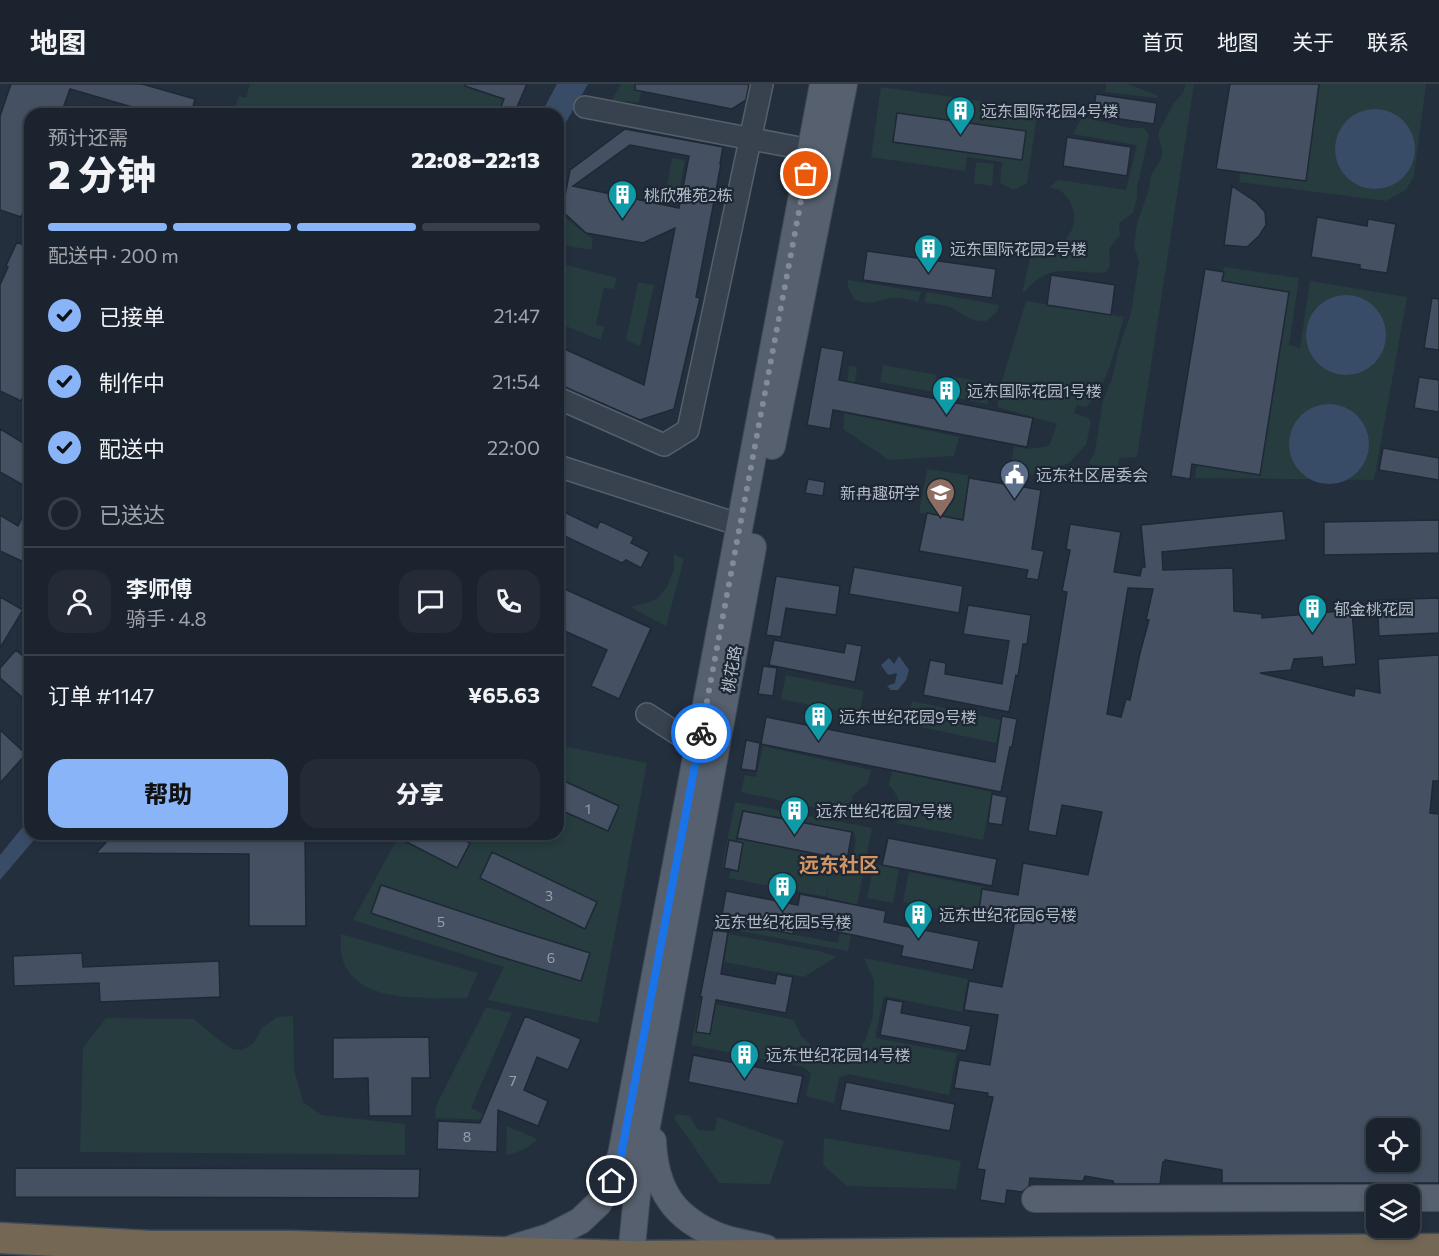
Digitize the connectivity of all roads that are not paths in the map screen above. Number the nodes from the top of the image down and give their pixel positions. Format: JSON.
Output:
{"nodes":[{"id":1,"x":762,"y":84,"type":"edge"},
{"id":2,"x":823,"y":84,"type":"edge"},
{"id":3,"x":844,"y":84,"type":"edge"},
{"id":4,"x":585,"y":106,"type":"dead end"},
{"id":5,"x":750,"y":138,"type":"junction"},
{"id":6,"x":810,"y":150,"type":"junction"},
{"id":7,"x":564,"y":401,"type":"edge"},
{"id":8,"x":564,"y":468,"type":"edge"},
{"id":9,"x":740,"y":525,"type":"junction"},
{"id":10,"x":646,"y":714,"type":"dead end"},
{"id":11,"x":698,"y":747,"type":"junction"},
{"id":12,"x":652,"y":1099,"type":"junction"},
{"id":13,"x":1366,"y":1198,"type":"edge"},
{"id":14,"x":1420,"y":1198,"type":"edge"},
{"id":15,"x":1439,"y":1198,"type":"edge"},
{"id":16,"x":1035,"y":1199,"type":"dead end"},
{"id":17,"x":0,"y":1238,"type":"edge"},
{"id":18,"x":1439,"y":1249,"type":"edge"},
{"id":19,"x":499,"y":1252,"type":"junction"},
{"id":20,"x":796,"y":1255,"type":"edge"},
{"id":21,"x":630,"y":1256,"type":"edge"},
{"id":22,"x":639,"y":1256,"type":"edge"}],
"edges":[{"from":1,"to":5,"type":"street"},
{"from":2,"to":6,"type":"main road","name":"桃花路"},
{"from":3,"to":12,"type":"main road","name":"桃花路"},
{"from":4,"to":5,"type":"street"},
{"from":5,"to":6,"type":"street"},
{"from":5,"to":7,"type":"street"},
{"from":6,"to":9,"type":"main road","name":"桃花路"},
{"from":8,"to":9,"type":"street"},
{"from":9,"to":11,"type":"main road","name":"桃花路"},
{"from":10,"to":11,"type":"street"},
{"from":11,"to":19,"type":"main road","name":"桃花路"},
{"from":12,"to":20,"type":"main road"},
{"from":12,"to":21,"type":"main road","name":"桃花路"},
{"from":13,"to":16,"type":"main road"},
{"from":14,"to":15,"type":"main road"},
{"from":17,"to":19,"type":"highway"},
{"from":18,"to":20,"type":"highway"},
{"from":19,"to":21,"type":"highway"},
{"from":20,"to":22,"type":"highway"}]}
